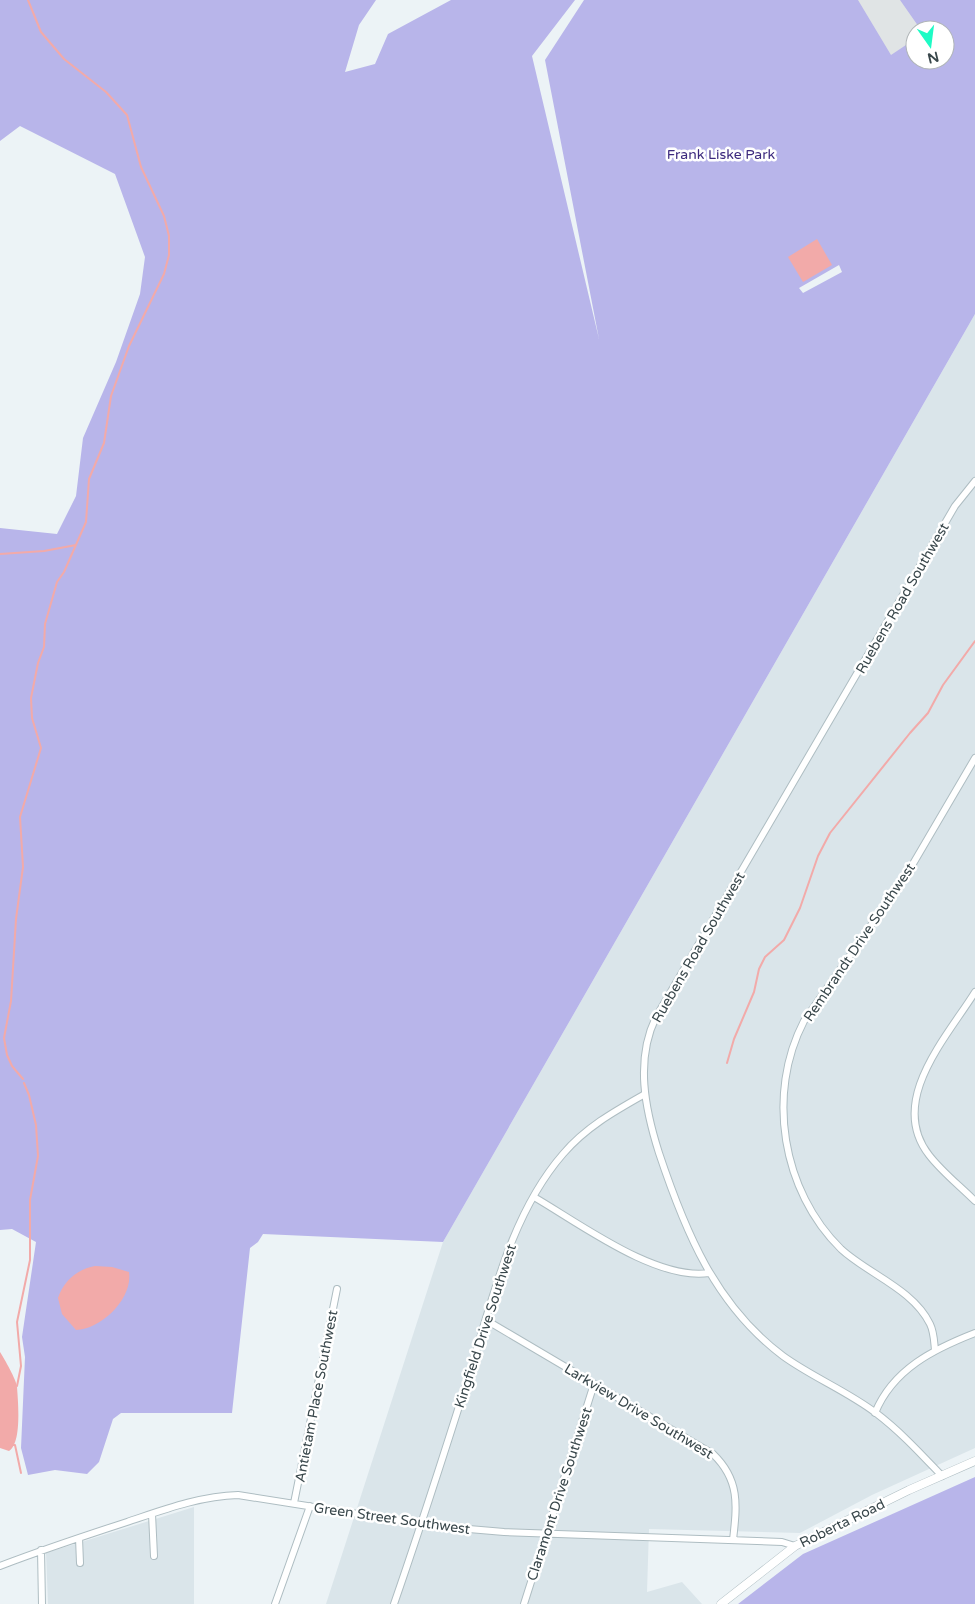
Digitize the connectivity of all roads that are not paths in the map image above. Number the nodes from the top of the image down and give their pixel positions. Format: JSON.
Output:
{"nodes":[{"id":1,"x":975,"y":481,"type":"edge"},
{"id":2,"x":975,"y":758,"type":"edge"},
{"id":3,"x":975,"y":992,"type":"edge"},
{"id":4,"x":645,"y":1094,"type":"junction"},
{"id":5,"x":534,"y":1197,"type":"junction"},
{"id":6,"x":975,"y":1201,"type":"edge"},
{"id":7,"x":709,"y":1274,"type":"junction"},
{"id":8,"x":337,"y":1289,"type":"dead end"},
{"id":9,"x":486,"y":1320,"type":"junction"},
{"id":10,"x":975,"y":1333,"type":"edge"},
{"id":11,"x":935,"y":1350,"type":"junction"},
{"id":12,"x":594,"y":1384,"type":"junction"},
{"id":13,"x":875,"y":1412,"type":"junction"},
{"id":14,"x":975,"y":1461,"type":"edge"},
{"id":15,"x":942,"y":1476,"type":"junction"},
{"id":16,"x":294,"y":1503,"type":"junction"},
{"id":17,"x":310,"y":1506,"type":"junction"},
{"id":18,"x":152,"y":1514,"type":"junction"},
{"id":19,"x":421,"y":1524,"type":"junction"},
{"id":20,"x":546,"y":1534,"type":"junction"},
{"id":21,"x":79,"y":1538,"type":"junction"},
{"id":22,"x":733,"y":1540,"type":"junction"},
{"id":23,"x":795,"y":1546,"type":"junction"},
{"id":24,"x":41,"y":1550,"type":"junction"},
{"id":25,"x":154,"y":1556,"type":"dead end"},
{"id":26,"x":80,"y":1562,"type":"dead end"},
{"id":27,"x":0,"y":1566,"type":"edge"},
{"id":28,"x":42,"y":1604,"type":"edge"},
{"id":29,"x":275,"y":1604,"type":"edge"},
{"id":30,"x":394,"y":1604,"type":"edge"},
{"id":31,"x":524,"y":1604,"type":"edge"},
{"id":32,"x":721,"y":1604,"type":"edge"}],
"edges":[{"from":1,"to":4,"type":"street","name":"Ruebens Road Southwest"},
{"from":2,"to":11,"type":"street","name":"Rembrandt Drive Southwest"},
{"from":3,"to":6,"type":"street"},
{"from":4,"to":5,"type":"street","name":"Kingfield Drive Southwest"},
{"from":4,"to":7,"type":"street","name":"Ruebens Road Southwest"},
{"from":5,"to":7,"type":"street"},
{"from":5,"to":9,"type":"street","name":"Kingfield Drive Southwest"},
{"from":7,"to":13,"type":"street","name":"Ruebens Road Southwest"},
{"from":8,"to":16,"type":"street","name":"Antietam Place Southwest"},
{"from":9,"to":12,"type":"street","name":"Larkview Drive Southwest"},
{"from":9,"to":19,"type":"street","name":"Kingfield Drive Southwest"},
{"from":10,"to":11,"type":"street"},
{"from":11,"to":13,"type":"street"},
{"from":12,"to":20,"type":"street","name":"Claramont Drive Southwest"},
{"from":12,"to":22,"type":"street","name":"Larkview Drive Southwest"},
{"from":13,"to":15,"type":"street","name":"Ruebens Road Southwest"},
{"from":14,"to":15,"type":"street","name":"Roberta Road"},
{"from":15,"to":23,"type":"street","name":"Roberta Road"},
{"from":16,"to":17,"type":"street","name":"Green Street Southwest"},
{"from":16,"to":18,"type":"street","name":"Green Street Southwest"},
{"from":17,"to":19,"type":"street","name":"Green Street Southwest"},
{"from":17,"to":29,"type":"street"},
{"from":18,"to":21,"type":"street","name":"Green Street Southwest"},
{"from":18,"to":25,"type":"street"},
{"from":19,"to":20,"type":"street","name":"Green Street Southwest"},
{"from":19,"to":30,"type":"street","name":"Kingfield Drive Southwest"},
{"from":20,"to":22,"type":"street","name":"Green Street Southwest"},
{"from":20,"to":31,"type":"street","name":"Claramont Drive Southwest"},
{"from":21,"to":24,"type":"street","name":"Green Street Southwest"},
{"from":21,"to":26,"type":"street"},
{"from":22,"to":23,"type":"street","name":"Green Street Southwest"},
{"from":23,"to":32,"type":"street","name":"Roberta Road"},
{"from":24,"to":27,"type":"street","name":"Green Street Southwest"},
{"from":24,"to":28,"type":"street"}]}
